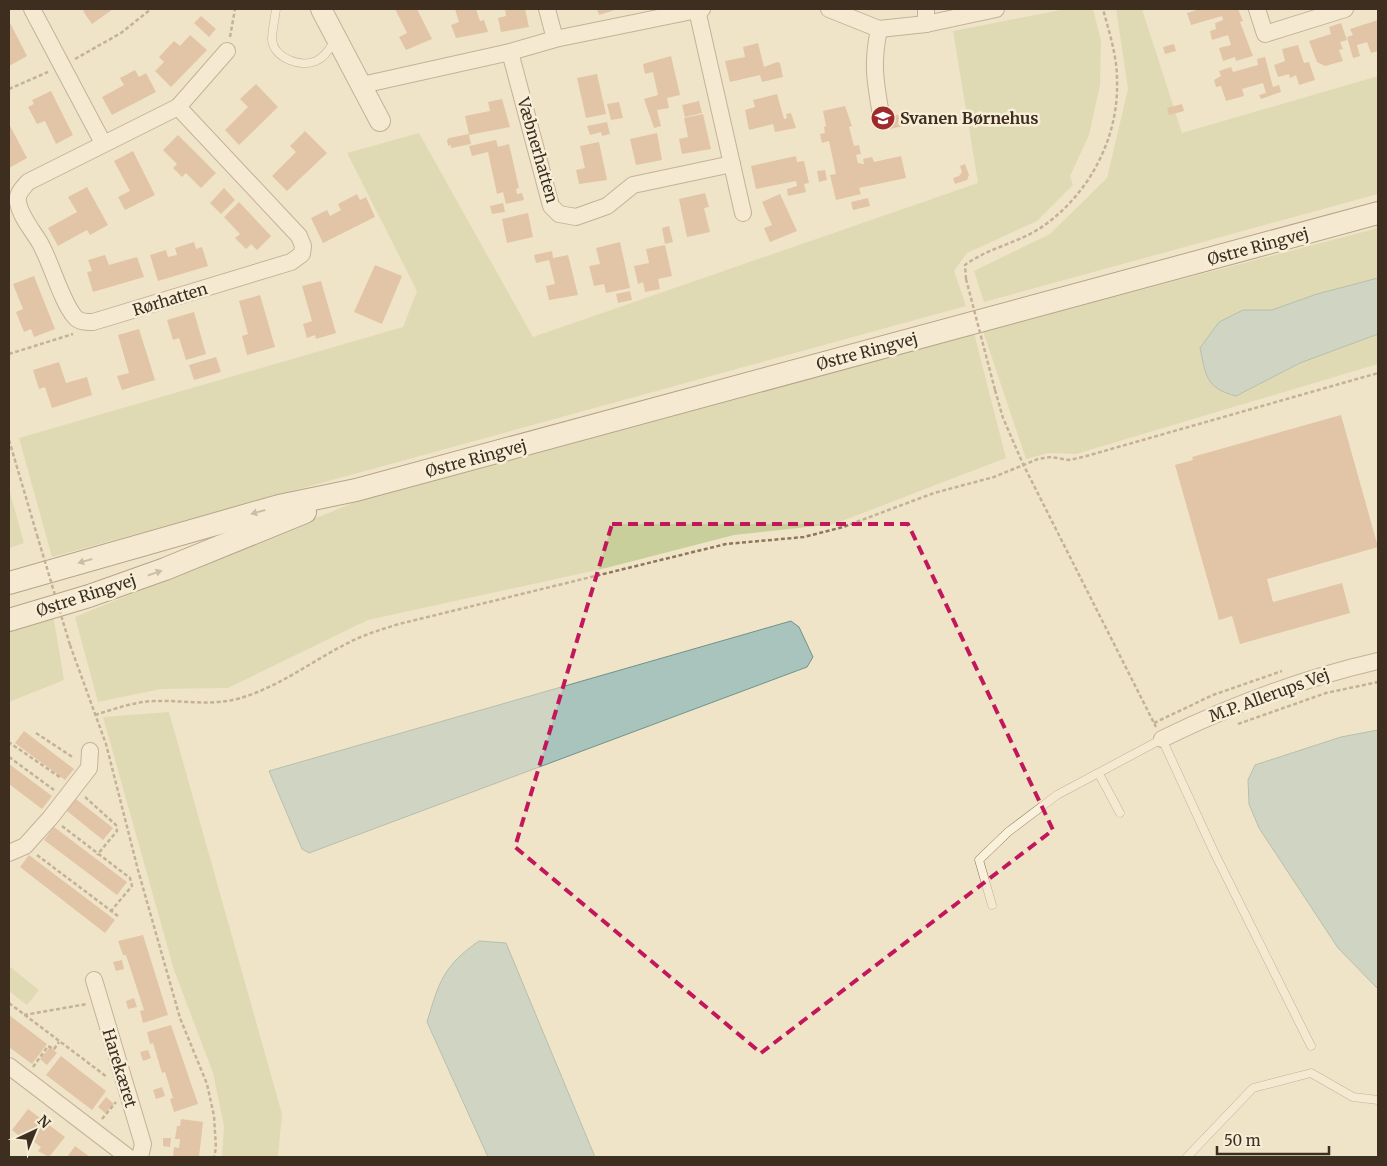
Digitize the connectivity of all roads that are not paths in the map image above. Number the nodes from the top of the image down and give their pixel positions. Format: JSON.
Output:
{"nodes":[{"id":1,"x":32,"y":9,"type":"edge"},
{"id":2,"x":276,"y":9,"type":"edge"},
{"id":3,"x":321,"y":9,"type":"edge"},
{"id":4,"x":546,"y":9,"type":"edge"},
{"id":5,"x":700,"y":9,"type":"edge"},
{"id":6,"x":829,"y":9,"type":"edge"},
{"id":7,"x":996,"y":9,"type":"edge"},
{"id":8,"x":1257,"y":9,"type":"edge"},
{"id":9,"x":1345,"y":9,"type":"edge"},
{"id":10,"x":926,"y":17,"type":"edge"},
{"id":11,"x":879,"y":29,"type":"junction"},
{"id":12,"x":336,"y":37,"type":"junction"},
{"id":13,"x":555,"y":39,"type":"junction"},
{"id":14,"x":227,"y":51,"type":"road end"},
{"id":15,"x":510,"y":52,"type":"junction"},
{"id":16,"x":362,"y":85,"type":"junction"},
{"id":17,"x":178,"y":107,"type":"junction"},
{"id":18,"x":380,"y":121,"type":"dead end"},
{"id":19,"x":882,"y":121,"type":"dead end"},
{"id":20,"x":103,"y":143,"type":"junction"},
{"id":21,"x":732,"y":164,"type":"junction"},
{"id":22,"x":743,"y":213,"type":"dead end"},
{"id":23,"x":1378,"y":213,"type":"edge"},
{"id":24,"x":356,"y":490,"type":"junction"},
{"id":25,"x":9,"y":583,"type":"edge"},
{"id":26,"x":9,"y":620,"type":"edge"},
{"id":27,"x":1378,"y":661,"type":"edge"},
{"id":28,"x":1162,"y":739,"type":"junction"},
{"id":29,"x":90,"y":751,"type":"dead end"},
{"id":30,"x":1099,"y":774,"type":"junction"},
{"id":31,"x":1120,"y":813,"type":"dead end"},
{"id":32,"x":9,"y":853,"type":"edge"},
{"id":33,"x":992,"y":906,"type":"dead end"},
{"id":34,"x":94,"y":980,"type":"dead end"},
{"id":35,"x":1311,"y":1046,"type":"dead end"},
{"id":36,"x":9,"y":1066,"type":"edge"},
{"id":37,"x":1378,"y":1100,"type":"edge"},
{"id":38,"x":128,"y":1157,"type":"edge"},
{"id":39,"x":140,"y":1157,"type":"edge"},
{"id":40,"x":1187,"y":1157,"type":"edge"}],
"edges":[{"from":1,"to":20,"type":"street"},
{"from":2,"to":12,"type":"lane"},
{"from":3,"to":12,"type":"street"},
{"from":4,"to":13,"type":"street"},
{"from":5,"to":13,"type":"street"},
{"from":5,"to":21,"type":"street"},
{"from":6,"to":11,"type":"street"},
{"from":7,"to":10,"type":"street"},
{"from":8,"to":9,"type":"street"},
{"from":10,"to":11,"type":"street"},
{"from":11,"to":19,"type":"street"},
{"from":12,"to":16,"type":"street"},
{"from":13,"to":15,"type":"street"},
{"from":14,"to":17,"type":"street"},
{"from":15,"to":16,"type":"street"},
{"from":15,"to":21,"type":"street","name":"Væbnerhatten"},
{"from":16,"to":18,"type":"street"},
{"from":17,"to":20,"type":"street"},
{"from":17,"to":20,"type":"street","name":"Rørhatten"},
{"from":21,"to":22,"type":"street"},
{"from":23,"to":24,"type":"main road","name":"Østre Ringvej"},
{"from":24,"to":25,"type":"main road","name":"Østre Ringvej","one_way":true},
{"from":26,"to":24,"type":"main road","name":"Østre Ringvej","one_way":true},
{"from":27,"to":28,"type":"street","name":"M.P. Allerups Vej"},
{"from":28,"to":30,"type":"lane"},
{"from":28,"to":35,"type":"lane"},
{"from":29,"to":32,"type":"street"},
{"from":30,"to":31,"type":"lane"},
{"from":30,"to":33,"type":"lane"},
{"from":34,"to":39,"type":"street","name":"Harekæret"},
{"from":36,"to":38,"type":"street"},
{"from":37,"to":40,"type":"lane"}]}
